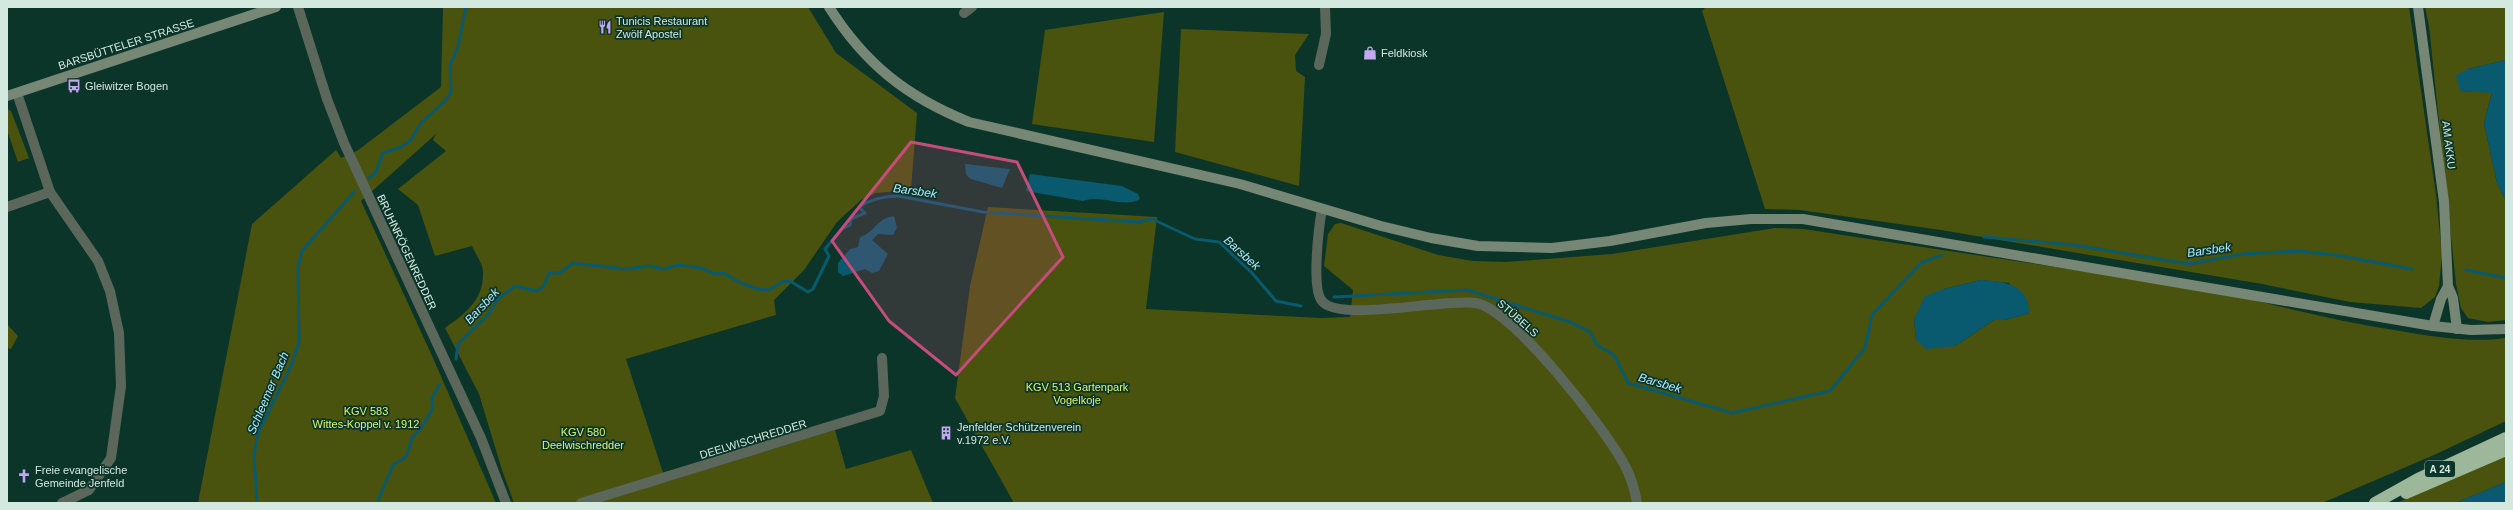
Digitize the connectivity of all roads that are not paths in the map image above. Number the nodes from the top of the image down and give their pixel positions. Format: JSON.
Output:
{"nodes":[{"id":1,"x":276,"y":7,"type":"edge"},
{"id":2,"x":298,"y":7,"type":"edge"},
{"id":3,"x":829,"y":7,"type":"edge"},
{"id":4,"x":972,"y":7,"type":"edge"},
{"id":5,"x":1325,"y":7,"type":"edge"},
{"id":6,"x":2418,"y":7,"type":"edge"},
{"id":7,"x":964,"y":13,"type":"dead end"},
{"id":8,"x":1319,"y":65,"type":"dead end"},
{"id":9,"x":17,"y":93,"type":"junction"},
{"id":10,"x":7,"y":96,"type":"edge"},
{"id":11,"x":50,"y":192,"type":"junction"},
{"id":12,"x":7,"y":207,"type":"edge"},
{"id":13,"x":1322,"y":209,"type":"junction"},
{"id":14,"x":2448,"y":286,"type":"junction"},
{"id":15,"x":2433,"y":326,"type":"junction"},
{"id":16,"x":2457,"y":329,"type":"junction"},
{"id":17,"x":2506,"y":329,"type":"edge"},
{"id":18,"x":882,"y":358,"type":"dead end"},
{"id":19,"x":2506,"y":438,"type":"edge"},
{"id":20,"x":2506,"y":450,"type":"edge"},
{"id":21,"x":62,"y":503,"type":"edge"},
{"id":22,"x":506,"y":503,"type":"edge"},
{"id":23,"x":581,"y":503,"type":"edge"},
{"id":24,"x":1637,"y":503,"type":"edge"},
{"id":25,"x":2376,"y":503,"type":"edge"}],
"edges":[{"from":1,"to":9,"type":"main road","name":"BARSBÜTTELER STRASSE"},
{"from":2,"to":22,"type":"street","name":"BRUHNRÖGENREDDER"},
{"from":3,"to":13,"type":"main road"},
{"from":4,"to":7,"type":"street"},
{"from":5,"to":8,"type":"street"},
{"from":6,"to":14,"type":"main road","name":"AM AKKU"},
{"from":9,"to":10,"type":"main road","name":"BARSBÜTTELER STRASSE"},
{"from":9,"to":11,"type":"street"},
{"from":11,"to":12,"type":"street"},
{"from":11,"to":21,"type":"street"},
{"from":13,"to":15,"type":"main road"},
{"from":13,"to":24,"type":"street","name":"STÜBELS"},
{"from":14,"to":15,"type":"main road","name":"AM AKKU"},
{"from":14,"to":16,"type":"main road","name":"AM AKKU"},
{"from":15,"to":16,"type":"main road"},
{"from":16,"to":17,"type":"main road"},
{"from":18,"to":23,"type":"street","name":"DEELWISCHREDDER"},
{"from":19,"to":25,"type":"highway","number":"A 24"},
{"from":20,"to":25,"type":"highway","number":"A 24"}]}
